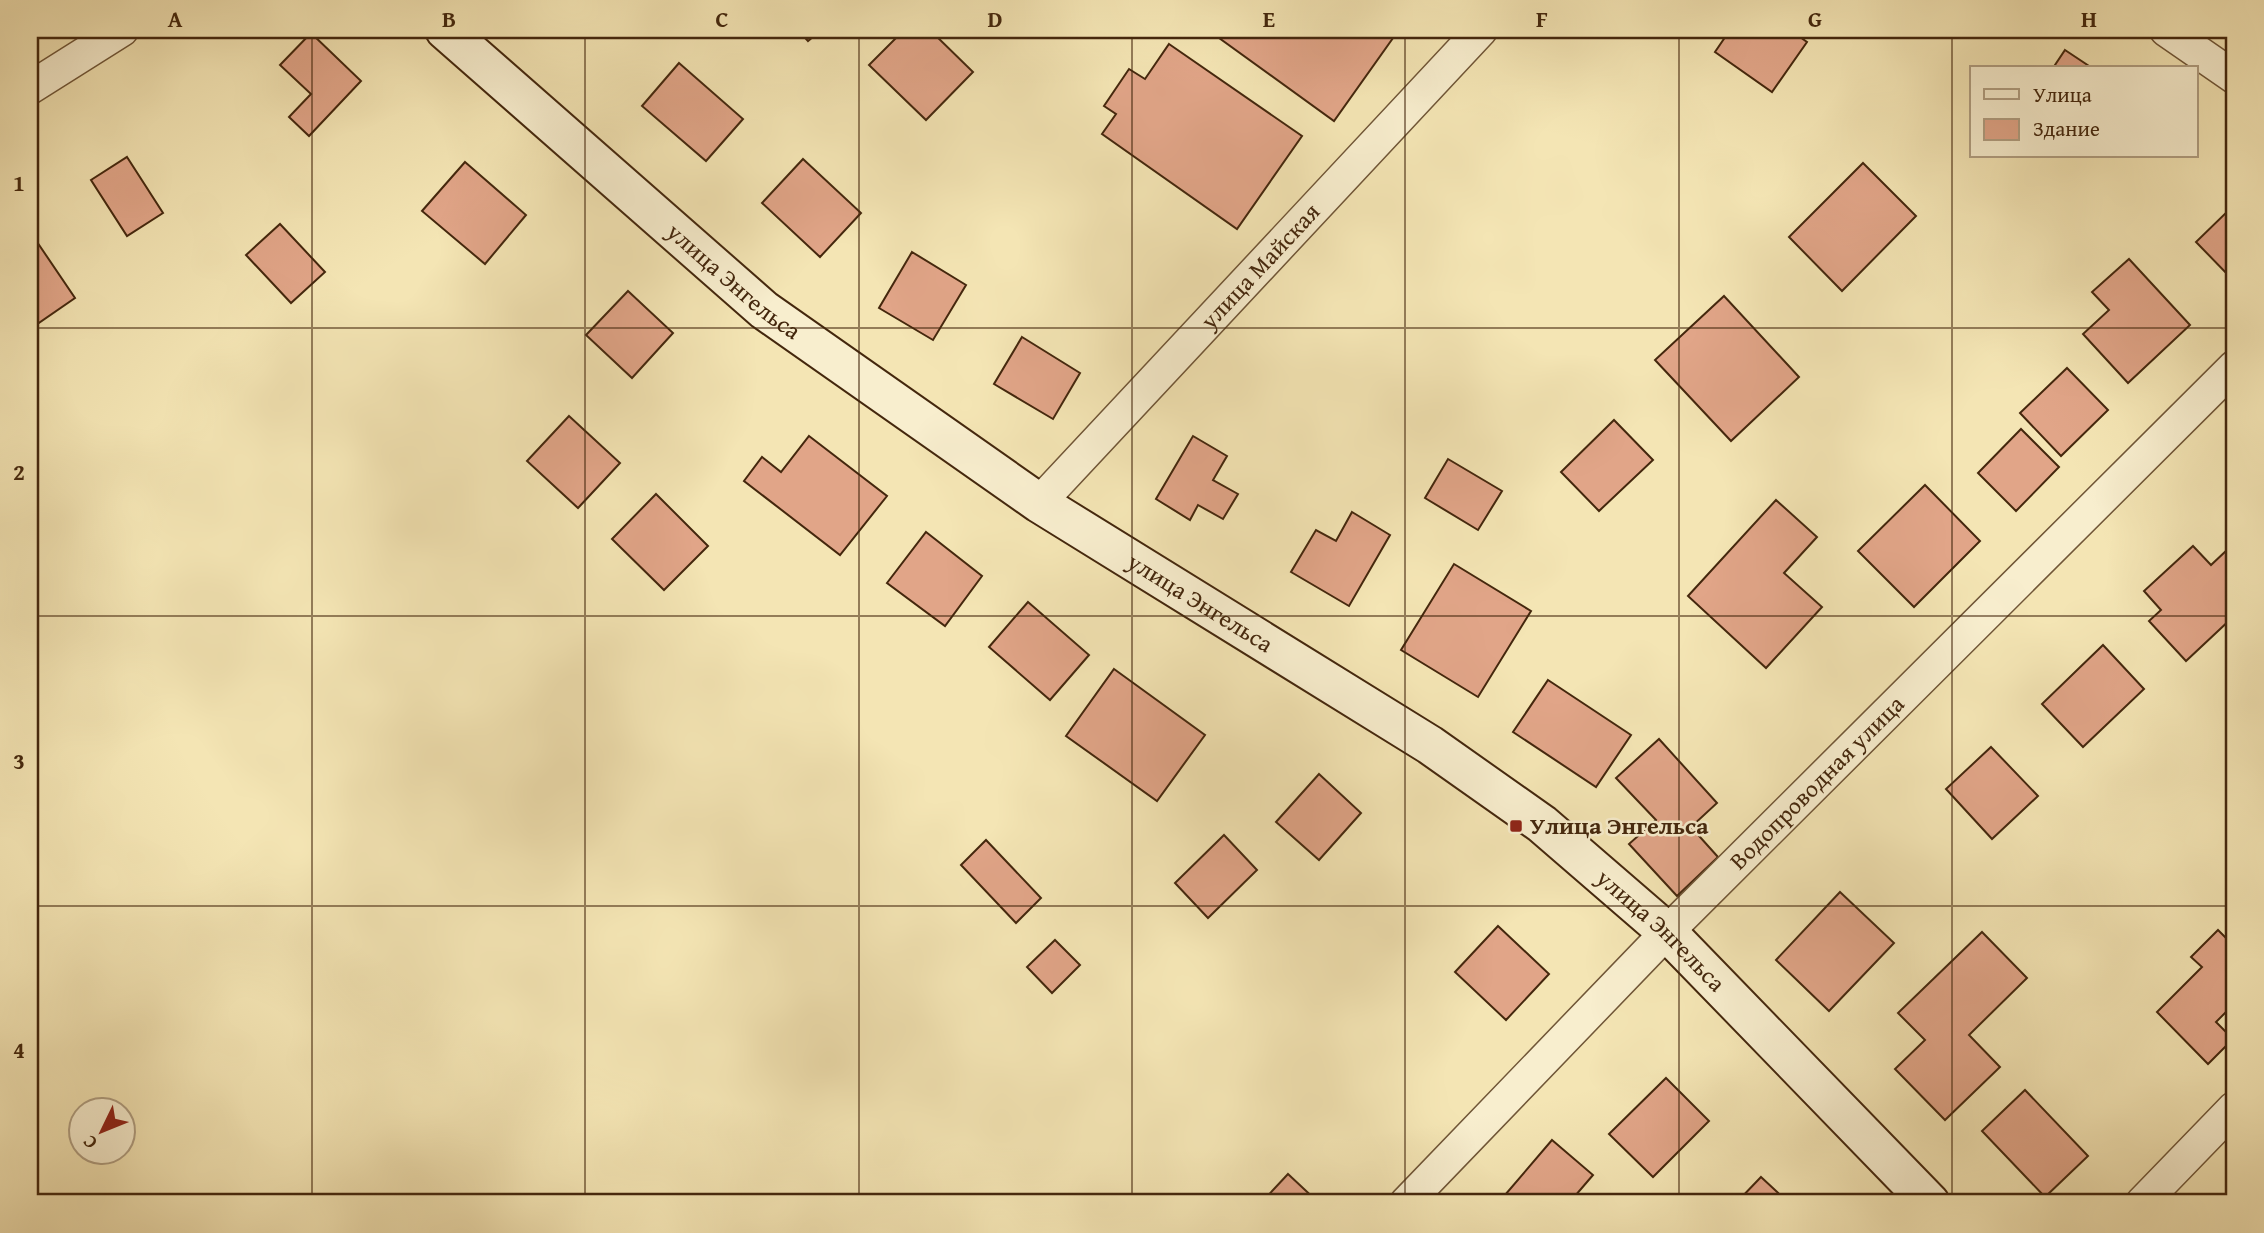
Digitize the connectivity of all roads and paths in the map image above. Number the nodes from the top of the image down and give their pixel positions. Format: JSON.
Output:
{"nodes":[{"id":1,"x":122,"y":30,"type":"edge"},
{"id":2,"x":445,"y":30,"type":"edge"},
{"id":3,"x":1481,"y":30,"type":"edge"},
{"id":4,"x":2166,"y":30,"type":"edge"},
{"id":5,"x":2234,"y":78,"type":"edge"},
{"id":6,"x":30,"y":88,"type":"edge"},
{"id":7,"x":2234,"y":367,"type":"edge"},
{"id":8,"x":1039,"y":503,"type":"junction"},
{"id":9,"x":1667,"y":932,"type":"junction"},
{"id":10,"x":2234,"y":1108,"type":"edge"},
{"id":11,"x":1406,"y":1203,"type":"edge"},
{"id":12,"x":1930,"y":1203,"type":"edge"},
{"id":13,"x":2142,"y":1203,"type":"edge"}],
"edges":[{"from":1,"to":6,"type":"street"},
{"from":2,"to":8,"type":"street","name":"улица Энгельса"},
{"from":3,"to":8,"type":"street","name":"улица Майская"},
{"from":4,"to":5,"type":"street"},
{"from":7,"to":9,"type":"street","name":"Водопроводная улица"},
{"from":8,"to":9,"type":"street","name":"улица Энгельса"},
{"from":9,"to":11,"type":"street","name":"Водопроводная улица"},
{"from":9,"to":12,"type":"street","name":"улица Энгельса"},
{"from":10,"to":13,"type":"street"}]}
